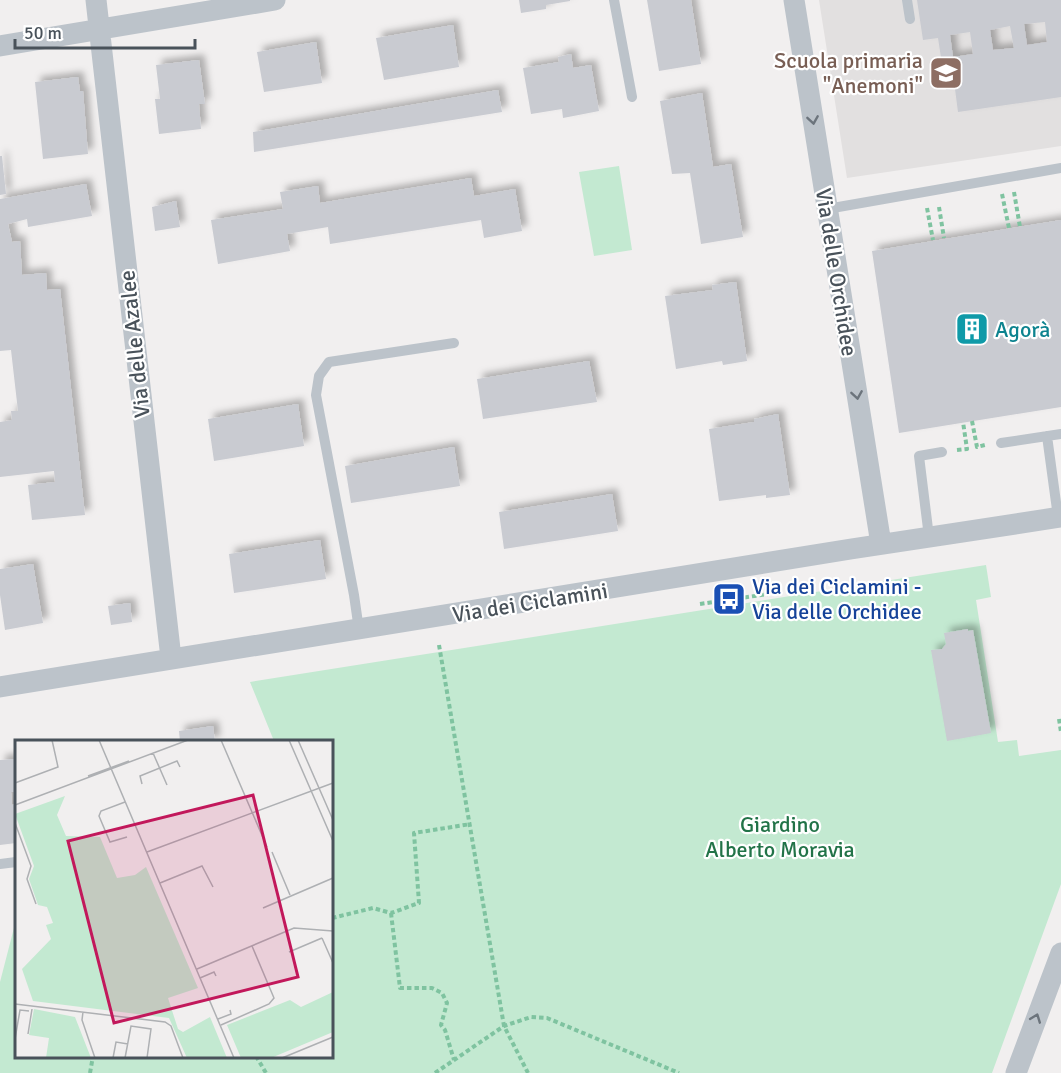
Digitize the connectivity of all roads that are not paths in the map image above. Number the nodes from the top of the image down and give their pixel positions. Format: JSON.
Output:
{"nodes":[{"id":1,"x":96,"y":0,"type":"edge"},
{"id":2,"x":275,"y":0,"type":"edge"},
{"id":3,"x":614,"y":0,"type":"edge"},
{"id":4,"x":794,"y":0,"type":"edge"},
{"id":5,"x":907,"y":0,"type":"edge"},
{"id":6,"x":910,"y":19,"type":"dead end"},
{"id":7,"x":99,"y":29,"type":"junction"},
{"id":8,"x":0,"y":46,"type":"edge"},
{"id":9,"x":632,"y":97,"type":"dead end"},
{"id":10,"x":1061,"y":168,"type":"edge"},
{"id":11,"x":827,"y":209,"type":"junction"},
{"id":12,"x":454,"y":343,"type":"dead end"},
{"id":13,"x":1061,"y":434,"type":"edge"},
{"id":14,"x":1047,"y":436,"type":"junction"},
{"id":15,"x":1001,"y":443,"type":"road end"},
{"id":16,"x":942,"y":452,"type":"road end"},
{"id":17,"x":1059,"y":517,"type":"edge"},
{"id":18,"x":929,"y":537,"type":"junction"},
{"id":19,"x":881,"y":544,"type":"junction"},
{"id":20,"x":359,"y":630,"type":"junction"},
{"id":21,"x":171,"y":658,"type":"junction"},
{"id":22,"x":0,"y":687,"type":"edge"},
{"id":23,"x":15,"y":862,"type":"edge"},
{"id":24,"x":0,"y":864,"type":"edge"},
{"id":25,"x":1061,"y":953,"type":"edge"},
{"id":26,"x":1016,"y":1073,"type":"edge"}],
"edges":[{"from":1,"to":7,"type":"street","name":"Via delle Azalee"},
{"from":2,"to":7,"type":"street"},
{"from":3,"to":9,"type":"lane"},
{"from":4,"to":11,"type":"street","name":"Via delle Orchidee","one_way":true},
{"from":5,"to":6,"type":"lane"},
{"from":7,"to":8,"type":"street"},
{"from":7,"to":21,"type":"street","name":"Via delle Azalee"},
{"from":10,"to":11,"type":"lane"},
{"from":11,"to":19,"type":"street","name":"Via delle Orchidee","one_way":true},
{"from":12,"to":20,"type":"lane"},
{"from":13,"to":14,"type":"lane"},
{"from":14,"to":15,"type":"lane"},
{"from":14,"to":17,"type":"lane"},
{"from":16,"to":18,"type":"lane"},
{"from":17,"to":18,"type":"street","name":"Via dei Ciclamini"},
{"from":18,"to":19,"type":"street","name":"Via dei Ciclamini"},
{"from":19,"to":20,"type":"street","name":"Via dei Ciclamini"},
{"from":20,"to":21,"type":"street","name":"Via dei Ciclamini"},
{"from":21,"to":22,"type":"street","name":"Via dei Ciclamini"},
{"from":23,"to":24,"type":"lane"},
{"from":26,"to":25,"type":"street","one_way":true}]}
